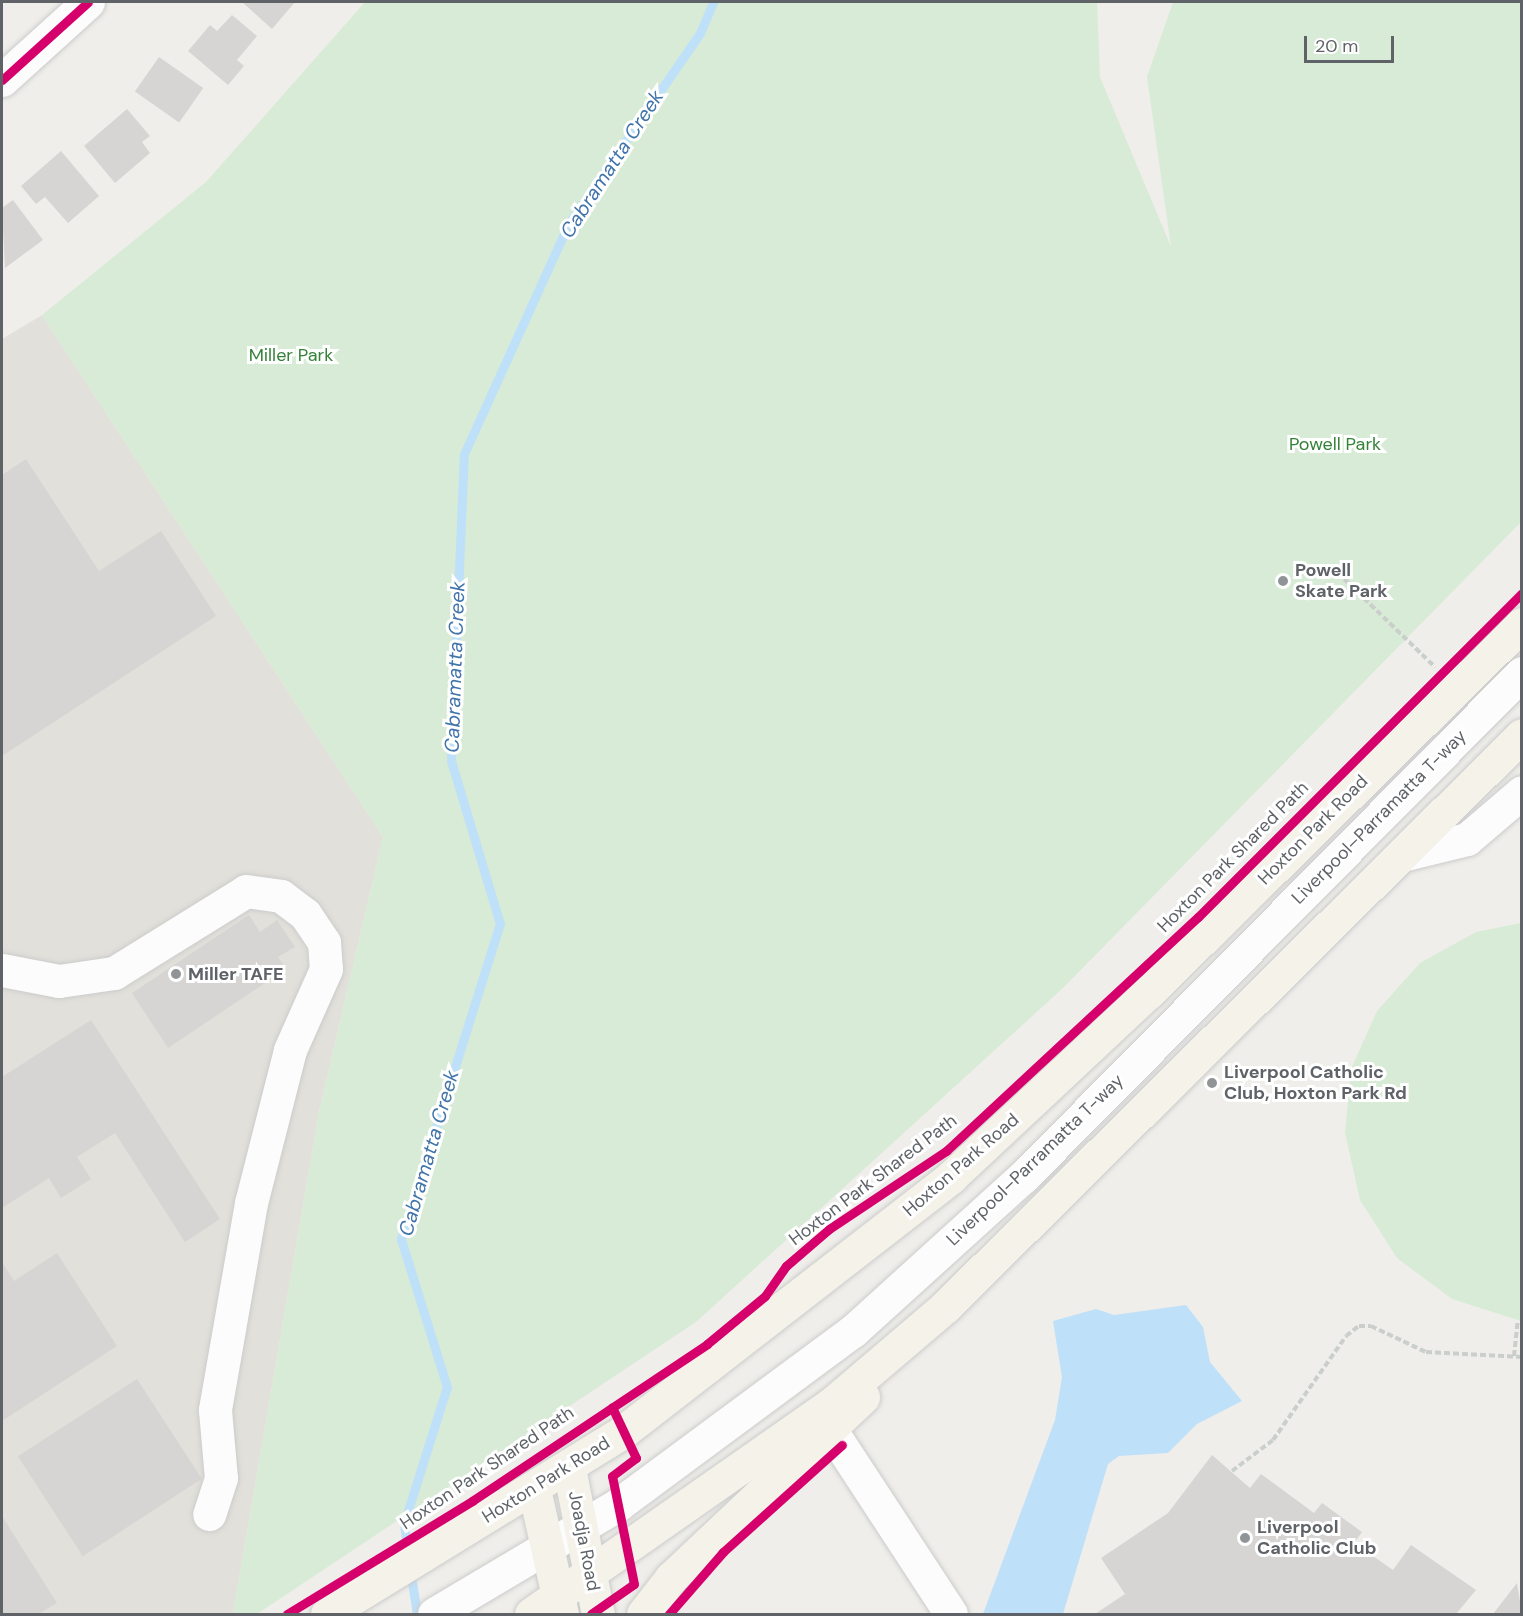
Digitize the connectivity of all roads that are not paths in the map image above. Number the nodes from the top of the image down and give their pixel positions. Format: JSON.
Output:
{"nodes":[{"id":1,"x":87,"y":2,"type":"edge"},
{"id":2,"x":2,"y":81,"type":"edge"},
{"id":3,"x":1521,"y":624,"type":"edge"},
{"id":4,"x":1521,"y":673,"type":"edge"},
{"id":5,"x":1521,"y":735,"type":"edge"},
{"id":6,"x":1521,"y":792,"type":"edge"},
{"id":7,"x":1402,"y":855,"type":"junction"},
{"id":8,"x":2,"y":970,"type":"edge"},
{"id":9,"x":945,"y":1307,"type":"junction"},
{"id":10,"x":832,"y":1432,"type":"junction"},
{"id":11,"x":570,"y":1468,"type":"junction"},
{"id":12,"x":534,"y":1489,"type":"junction"},
{"id":13,"x":209,"y":1514,"type":"dead end"},
{"id":14,"x":581,"y":1526,"type":"junction"},
{"id":15,"x":547,"y":1548,"type":"junction"},
{"id":16,"x":590,"y":1576,"type":"junction"},
{"id":17,"x":550,"y":1609,"type":"edge"},
{"id":18,"x":327,"y":1614,"type":"edge"},
{"id":19,"x":434,"y":1614,"type":"edge"},
{"id":20,"x":598,"y":1614,"type":"edge"},
{"id":21,"x":643,"y":1614,"type":"edge"},
{"id":22,"x":951,"y":1614,"type":"edge"}],
"edges":[{"from":1,"to":2,"type":"street"},
{"from":3,"to":11,"type":"main road","name":"Hoxton Park Road"},
{"from":4,"to":14,"type":"street","name":"Liverpool–Parramatta T-way"},
{"from":5,"to":7,"type":"main road"},
{"from":6,"to":7,"type":"street"},
{"from":7,"to":9,"type":"main road"},
{"from":8,"to":13,"type":"street"},
{"from":9,"to":10,"type":"main road"},
{"from":9,"to":16,"type":"main road"},
{"from":10,"to":21,"type":"main road"},
{"from":10,"to":22,"type":"street"},
{"from":11,"to":12,"type":"main road","name":"Hoxton Park Road"},
{"from":11,"to":14,"type":"main road","name":"Joadja Road"},
{"from":12,"to":15,"type":"main road","name":"Joadja Road"},
{"from":12,"to":18,"type":"main road","name":"Hoxton Park Road"},
{"from":14,"to":15,"type":"street","name":"Liverpool–Parramatta T-way"},
{"from":14,"to":16,"type":"main road","name":"Joadja Road"},
{"from":15,"to":17,"type":"main road","name":"Joadja Road"},
{"from":15,"to":19,"type":"street","name":"Liverpool–Parramatta T-way"},
{"from":16,"to":17,"type":"main road"},
{"from":16,"to":20,"type":"main road","name":"Joadja Road"}]}
